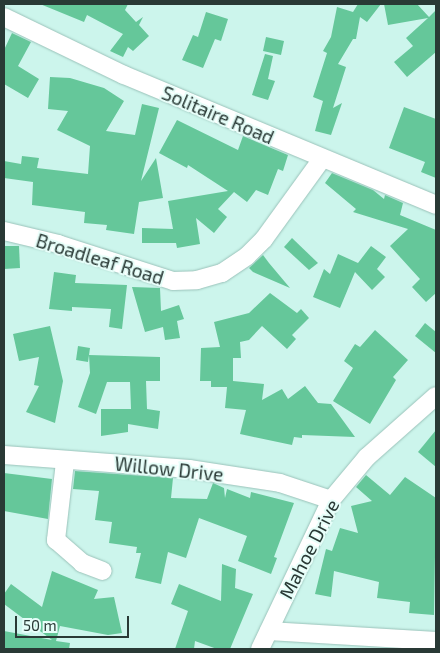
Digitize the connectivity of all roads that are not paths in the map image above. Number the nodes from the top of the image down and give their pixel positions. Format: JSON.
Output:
{"nodes":[{"id":1,"x":4,"y":17,"type":"edge"},
{"id":2,"x":322,"y":159,"type":"junction"},
{"id":3,"x":436,"y":205,"type":"edge"},
{"id":4,"x":4,"y":231,"type":"edge"},
{"id":5,"x":436,"y":396,"type":"edge"},
{"id":6,"x":4,"y":455,"type":"edge"},
{"id":7,"x":65,"y":462,"type":"junction"},
{"id":8,"x":331,"y":500,"type":"junction"},
{"id":9,"x":103,"y":571,"type":"dead end"},
{"id":10,"x":269,"y":630,"type":"junction"},
{"id":11,"x":436,"y":640,"type":"edge"},
{"id":12,"x":260,"y":649,"type":"edge"}],
"edges":[{"from":1,"to":2,"type":"street","name":"Solitaire Road"},
{"from":2,"to":3,"type":"street","name":"Solitaire Road"},
{"from":2,"to":4,"type":"street","name":"Broadleaf Road"},
{"from":5,"to":8,"type":"street","name":"Mahoe Drive"},
{"from":6,"to":7,"type":"street","name":"Willow Drive"},
{"from":7,"to":8,"type":"street","name":"Willow Drive"},
{"from":7,"to":9,"type":"street"},
{"from":8,"to":10,"type":"street","name":"Mahoe Drive"},
{"from":10,"to":11,"type":"street"},
{"from":10,"to":12,"type":"street","name":"Mahoe Drive"}]}
